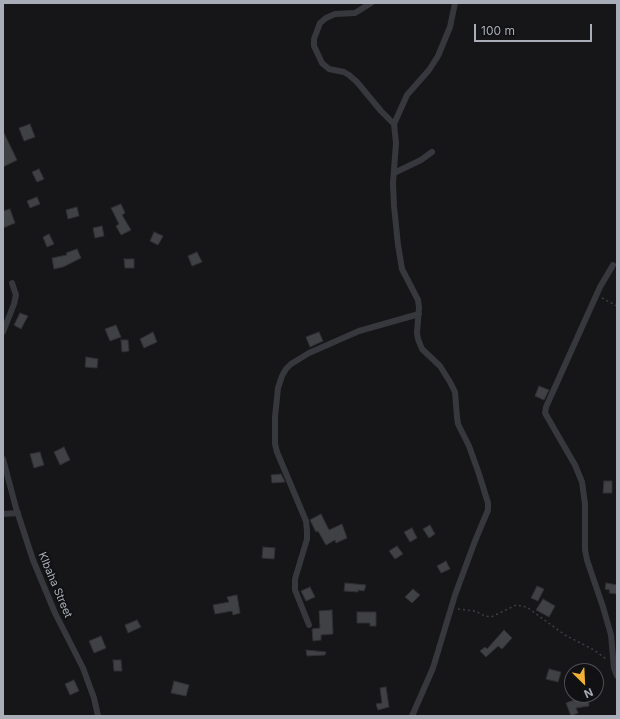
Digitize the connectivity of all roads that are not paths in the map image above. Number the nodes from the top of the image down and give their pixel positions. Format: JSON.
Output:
{"nodes":[{"id":1,"x":371,"y":3,"type":"edge"},
{"id":2,"x":455,"y":3,"type":"edge"},
{"id":3,"x":394,"y":124,"type":"junction"},
{"id":4,"x":432,"y":152,"type":"dead end"},
{"id":5,"x":394,"y":173,"type":"junction"},
{"id":6,"x":612,"y":265,"type":"dead end"},
{"id":7,"x":12,"y":283,"type":"dead end"},
{"id":8,"x":419,"y":314,"type":"junction"},
{"id":9,"x":3,"y":332,"type":"edge"},
{"id":10,"x":3,"y":459,"type":"edge"},
{"id":11,"x":18,"y":513,"type":"junction"},
{"id":12,"x":3,"y":514,"type":"edge"},
{"id":13,"x":309,"y":625,"type":"dead end"},
{"id":14,"x":617,"y":676,"type":"edge"},
{"id":15,"x":98,"y":716,"type":"edge"},
{"id":16,"x":412,"y":716,"type":"edge"}],
"edges":[{"from":1,"to":3,"type":"street"},
{"from":2,"to":3,"type":"street"},
{"from":3,"to":5,"type":"street"},
{"from":4,"to":5,"type":"street"},
{"from":5,"to":8,"type":"street"},
{"from":6,"to":14,"type":"street"},
{"from":7,"to":9,"type":"street"},
{"from":8,"to":13,"type":"street"},
{"from":8,"to":16,"type":"street"},
{"from":10,"to":11,"type":"street","name":"KIbaha Street"},
{"from":11,"to":12,"type":"street"},
{"from":11,"to":15,"type":"street","name":"KIbaha Street"}]}
